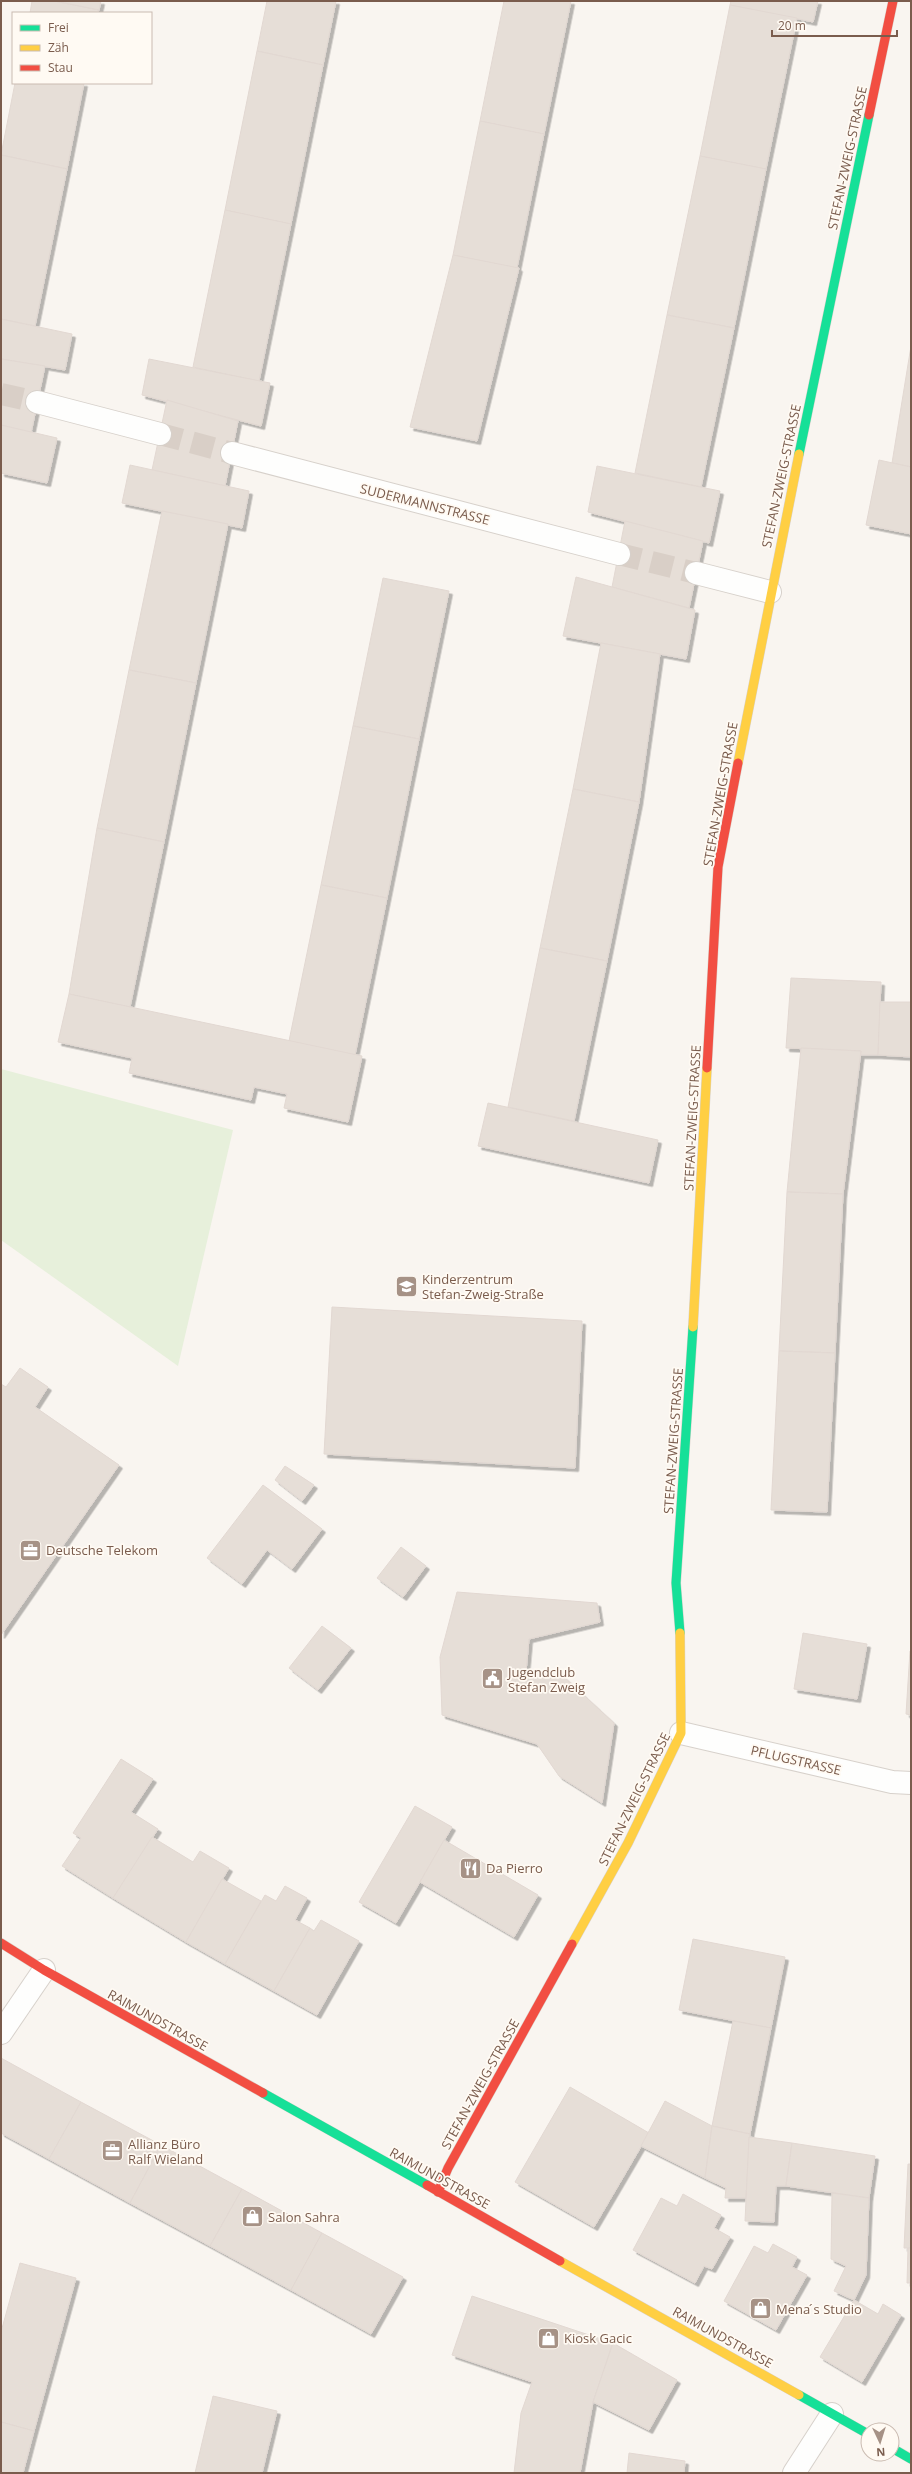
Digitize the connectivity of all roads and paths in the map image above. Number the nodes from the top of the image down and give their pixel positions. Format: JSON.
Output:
{"nodes":[{"id":1,"x":893,"y":1,"type":"edge"},
{"id":2,"x":37,"y":402,"type":"tunnel mouth"},
{"id":3,"x":160,"y":434,"type":"tunnel mouth"},
{"id":4,"x":232,"y":454,"type":"tunnel mouth"},
{"id":5,"x":619,"y":554,"type":"tunnel mouth"},
{"id":6,"x":696,"y":573,"type":"tunnel mouth"},
{"id":7,"x":770,"y":592,"type":"junction"},
{"id":8,"x":681,"y":1733,"type":"junction"},
{"id":9,"x":911,"y":1783,"type":"edge"},
{"id":10,"x":1,"y":1943,"type":"edge"},
{"id":11,"x":44,"y":1970,"type":"junction"},
{"id":12,"x":1,"y":2033,"type":"edge"},
{"id":13,"x":438,"y":2192,"type":"junction"},
{"id":14,"x":832,"y":2414,"type":"junction"},
{"id":15,"x":860,"y":2430,"type":"edge"},
{"id":16,"x":900,"y":2453,"type":"edge"},
{"id":17,"x":911,"y":2459,"type":"edge"},
{"id":18,"x":794,"y":2473,"type":"edge"}],
"edges":[{"from":1,"to":7,"type":"street","name":"STEFAN-ZWEIG-STRASSE"},
{"from":2,"to":3,"type":"street"},
{"from":4,"to":5,"type":"street","name":"SUDERMANNSTRASSE"},
{"from":6,"to":7,"type":"street"},
{"from":7,"to":8,"type":"street","name":"STEFAN-ZWEIG-STRASSE"},
{"from":8,"to":9,"type":"street","name":"PFLUGSTRASSE"},
{"from":8,"to":13,"type":"street","name":"STEFAN-ZWEIG-STRASSE"},
{"from":10,"to":11,"type":"street","name":"RAIMUNDSTRASSE"},
{"from":11,"to":12,"type":"street"},
{"from":11,"to":13,"type":"street","name":"RAIMUNDSTRASSE"},
{"from":13,"to":14,"type":"street","name":"RAIMUNDSTRASSE"},
{"from":14,"to":15,"type":"street","name":"RAIMUNDSTRASSE"},
{"from":14,"to":18,"type":"street"},
{"from":16,"to":17,"type":"street"}]}
